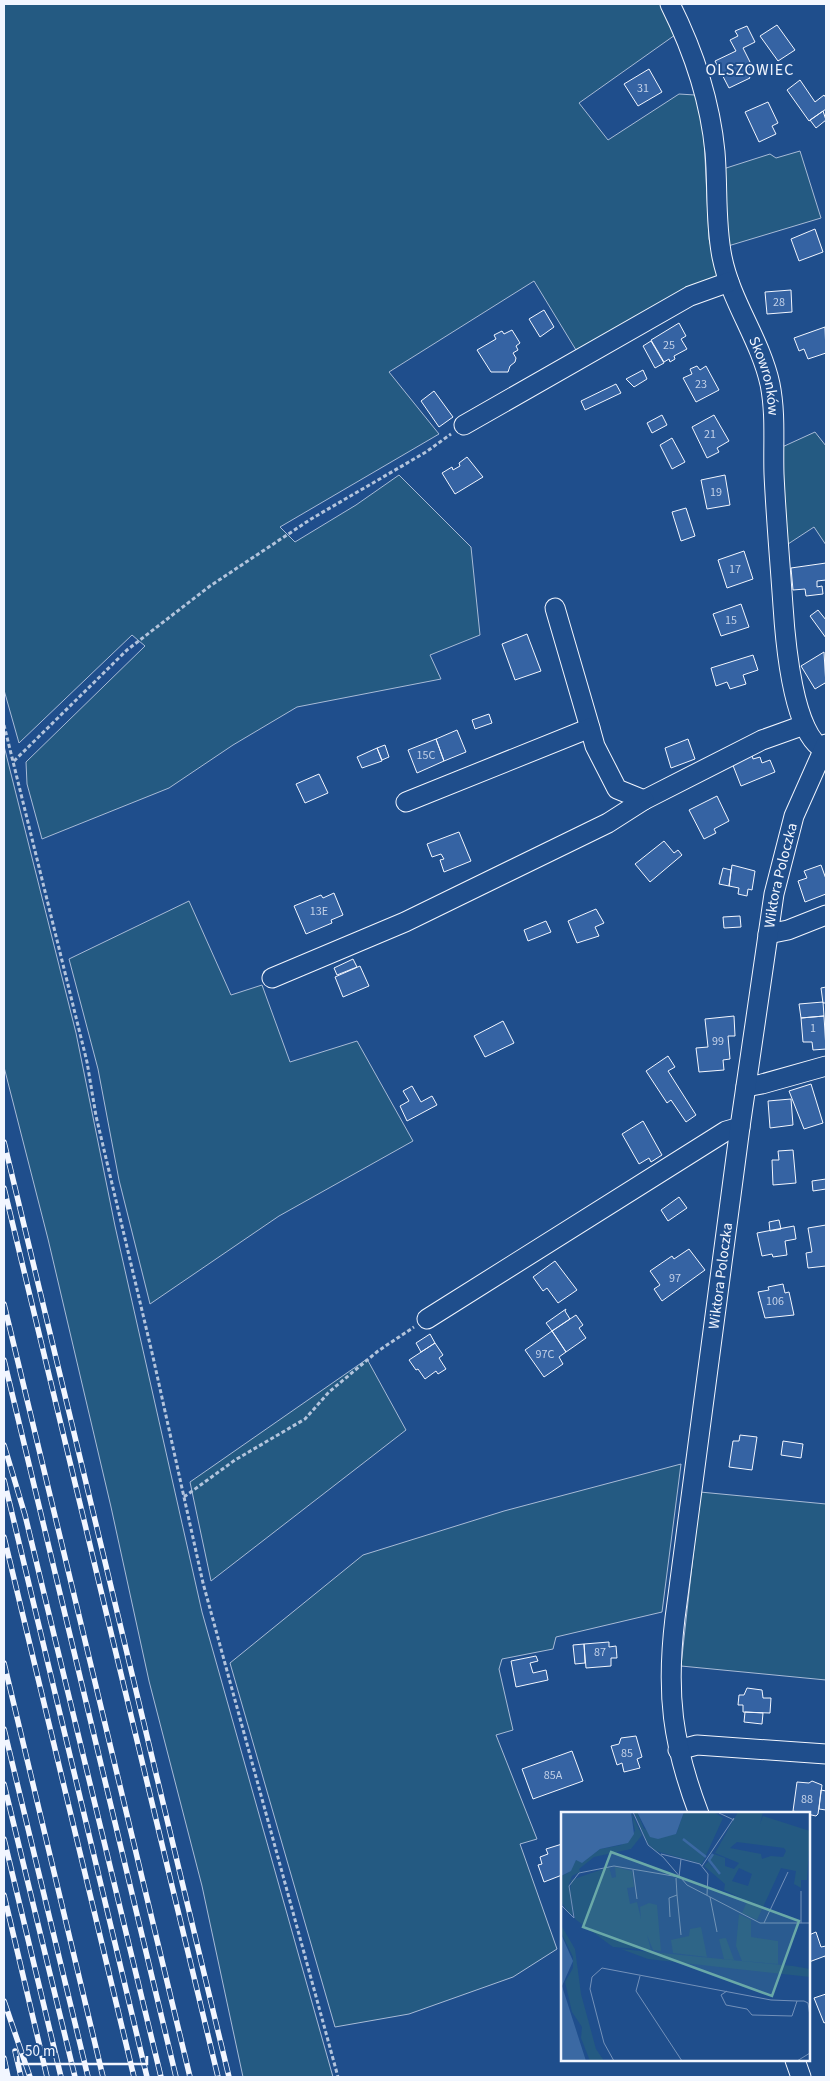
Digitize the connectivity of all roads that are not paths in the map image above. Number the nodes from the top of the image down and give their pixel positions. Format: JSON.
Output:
{"nodes":[{"id":1,"x":670,"y":4,"type":"edge"},
{"id":2,"x":729,"y":282,"type":"junction"},
{"id":3,"x":464,"y":425,"type":"road end"},
{"id":4,"x":555,"y":608,"type":"dead end"},
{"id":5,"x":804,"y":725,"type":"junction"},
{"id":6,"x":590,"y":728,"type":"junction"},
{"id":7,"x":825,"y":748,"type":"edge"},
{"id":8,"x":644,"y":800,"type":"junction"},
{"id":9,"x":406,"y":802,"type":"dead end"},
{"id":10,"x":826,"y":915,"type":"edge"},
{"id":11,"x":768,"y":934,"type":"junction"},
{"id":12,"x":272,"y":978,"type":"dead end"},
{"id":13,"x":826,"y":1066,"type":"edge"},
{"id":14,"x":746,"y":1087,"type":"junction"},
{"id":15,"x":740,"y":1127,"type":"junction"},
{"id":16,"x":426,"y":1319,"type":"road end"},
{"id":17,"x":678,"y":1750,"type":"junction"},
{"id":18,"x":826,"y":1754,"type":"edge"},
{"id":19,"x":698,"y":1812,"type":"edge"},
{"id":20,"x":795,"y":2061,"type":"edge"},
{"id":21,"x":801,"y":2077,"type":"edge"}],
"edges":[{"from":1,"to":2,"type":"street","name":"Skowronków"},
{"from":2,"to":3,"type":"street"},
{"from":2,"to":5,"type":"street","name":"Skowronków"},
{"from":4,"to":6,"type":"street"},
{"from":5,"to":7,"type":"street","name":"Skowronków"},
{"from":5,"to":8,"type":"street"},
{"from":6,"to":8,"type":"street"},
{"from":6,"to":9,"type":"street"},
{"from":7,"to":11,"type":"street","name":"Wiktora Poloczka"},
{"from":8,"to":12,"type":"street"},
{"from":10,"to":11,"type":"street"},
{"from":11,"to":14,"type":"street","name":"Wiktora Poloczka"},
{"from":13,"to":14,"type":"street"},
{"from":14,"to":15,"type":"street","name":"Wiktora Poloczka"},
{"from":15,"to":16,"type":"street"},
{"from":15,"to":17,"type":"street","name":"Wiktora Poloczka"},
{"from":17,"to":18,"type":"street"},
{"from":17,"to":19,"type":"street","name":"Wiktora Poloczka"},
{"from":20,"to":21,"type":"street"}]}
